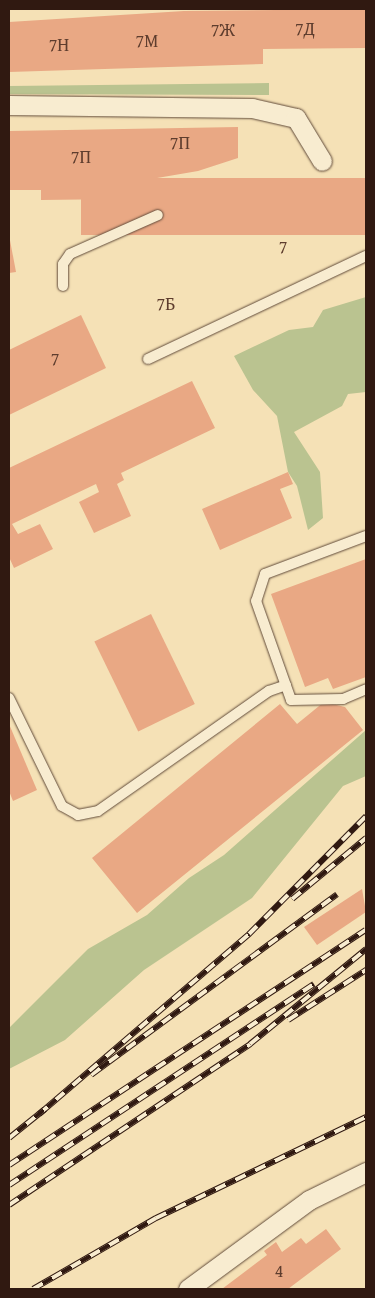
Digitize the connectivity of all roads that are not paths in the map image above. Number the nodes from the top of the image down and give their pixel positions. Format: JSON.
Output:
{"nodes":[{"id":1,"x":9,"y":105,"type":"edge"},
{"id":2,"x":322,"y":161,"type":"dead end"},
{"id":3,"x":158,"y":215,"type":"dead end"},
{"id":4,"x":366,"y":256,"type":"edge"},
{"id":5,"x":63,"y":286,"type":"dead end"},
{"id":6,"x":148,"y":359,"type":"dead end"},
{"id":7,"x":366,"y":536,"type":"edge"},
{"id":8,"x":286,"y":685,"type":"junction"},
{"id":9,"x":366,"y":689,"type":"edge"},
{"id":10,"x":9,"y":698,"type":"edge"},
{"id":11,"x":366,"y":1172,"type":"edge"},
{"id":12,"x":188,"y":1289,"type":"edge"}],
"edges":[{"from":1,"to":2,"type":"street"},
{"from":3,"to":5,"type":"lane"},
{"from":4,"to":6,"type":"lane"},
{"from":7,"to":8,"type":"lane"},
{"from":8,"to":9,"type":"lane"},
{"from":8,"to":10,"type":"lane"},
{"from":11,"to":12,"type":"street"}]}
